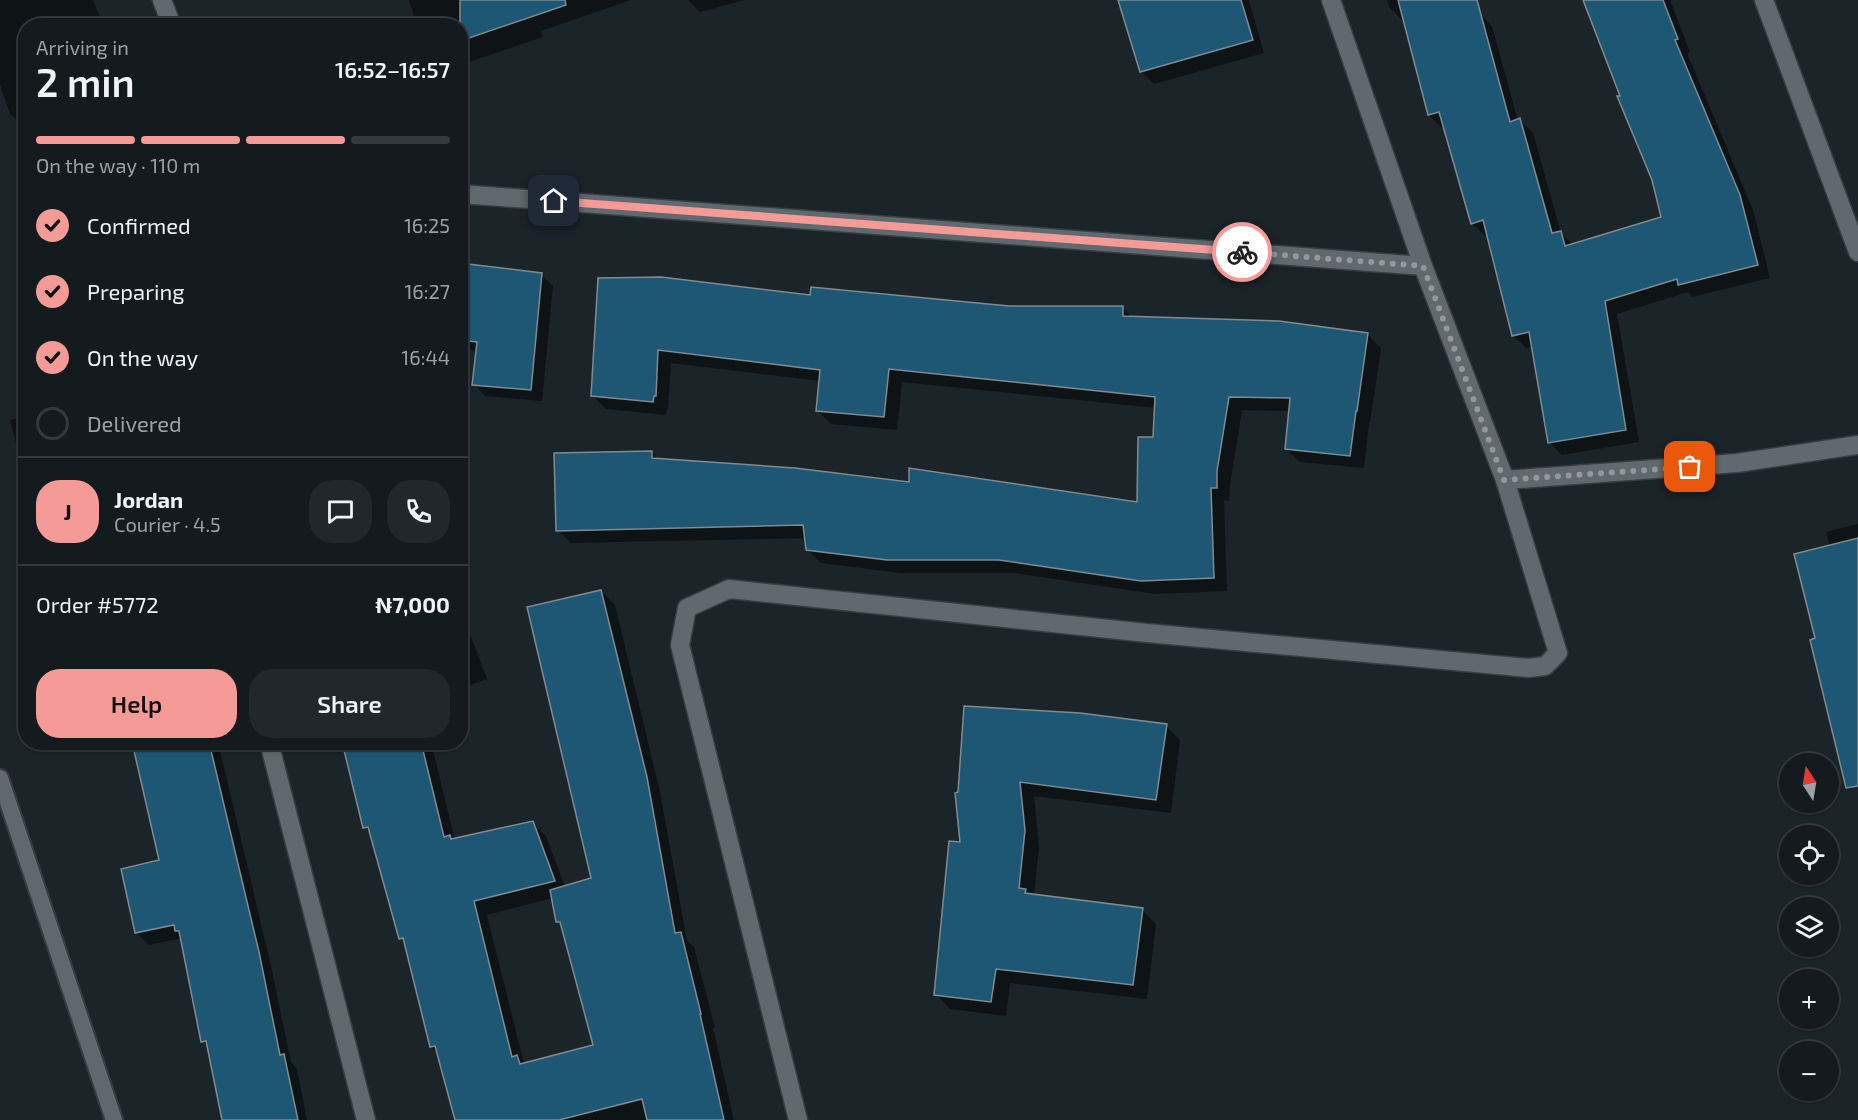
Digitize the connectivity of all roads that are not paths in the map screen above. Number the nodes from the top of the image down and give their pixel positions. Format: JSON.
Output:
{"nodes":[{"id":1,"x":162,"y":0,"type":"edge"},
{"id":2,"x":1331,"y":0,"type":"edge"},
{"id":3,"x":1764,"y":0,"type":"edge"},
{"id":4,"x":169,"y":18,"type":"edge"},
{"id":5,"x":468,"y":195,"type":"edge"},
{"id":6,"x":1858,"y":252,"type":"edge"},
{"id":7,"x":1423,"y":266,"type":"junction"},
{"id":8,"x":1858,"y":445,"type":"edge"},
{"id":9,"x":1504,"y":480,"type":"junction"},
{"id":10,"x":270,"y":750,"type":"edge"},
{"id":11,"x":0,"y":777,"type":"edge"},
{"id":12,"x":114,"y":1120,"type":"edge"},
{"id":13,"x":366,"y":1120,"type":"edge"},
{"id":14,"x":798,"y":1120,"type":"edge"}],
"edges":[{"from":1,"to":4,"type":"street"},
{"from":2,"to":7,"type":"street"},
{"from":3,"to":6,"type":"street"},
{"from":5,"to":7,"type":"street"},
{"from":7,"to":9,"type":"street"},
{"from":8,"to":9,"type":"street"},
{"from":9,"to":14,"type":"street"},
{"from":10,"to":13,"type":"street"},
{"from":11,"to":12,"type":"lane"}]}
